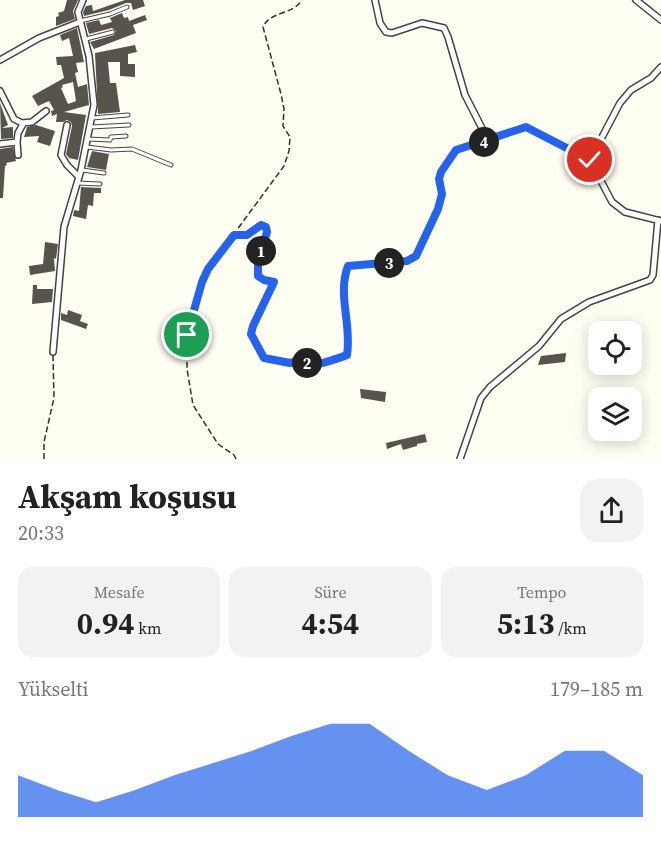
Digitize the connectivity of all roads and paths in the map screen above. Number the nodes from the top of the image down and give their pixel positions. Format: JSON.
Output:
{"nodes":[{"id":1,"x":83,"y":0,"type":"edge"},
{"id":2,"x":302,"y":0,"type":"edge"},
{"id":3,"x":375,"y":0,"type":"edge"},
{"id":4,"x":636,"y":0,"type":"edge"},
{"id":5,"x":127,"y":7,"type":"dead end"},
{"id":6,"x":661,"y":20,"type":"edge"},
{"id":7,"x":80,"y":22,"type":"junction"},
{"id":8,"x":113,"y":32,"type":"dead end"},
{"id":9,"x":86,"y":39,"type":"junction"},
{"id":10,"x":0,"y":60,"type":"edge"},
{"id":11,"x":661,"y":67,"type":"edge"},
{"id":12,"x":0,"y":91,"type":"edge"},
{"id":13,"x":46,"y":111,"type":"dead end"},
{"id":14,"x":128,"y":115,"type":"dead end"},
{"id":15,"x":92,"y":118,"type":"junction"},
{"id":16,"x":23,"y":123,"type":"junction"},
{"id":17,"x":129,"y":124,"type":"dead end"},
{"id":18,"x":67,"y":125,"type":"dead end"},
{"id":19,"x":91,"y":127,"type":"junction"},
{"id":20,"x":126,"y":136,"type":"dead end"},
{"id":21,"x":88,"y":139,"type":"junction"},
{"id":22,"x":488,"y":140,"type":"junction"},
{"id":23,"x":16,"y":142,"type":"junction"},
{"id":24,"x":0,"y":144,"type":"edge"},
{"id":25,"x":87,"y":147,"type":"junction"},
{"id":26,"x":18,"y":155,"type":"dead end"},
{"id":27,"x":590,"y":160,"type":"junction"},
{"id":28,"x":171,"y":165,"type":"dead end"},
{"id":29,"x":104,"y":173,"type":"dead end"},
{"id":30,"x":79,"y":176,"type":"junction"},
{"id":31,"x":100,"y":184,"type":"dead end"},
{"id":32,"x":660,"y":221,"type":"edge"},
{"id":33,"x":234,"y":235,"type":"junction"},
{"id":34,"x":251,"y":334,"type":"joint"},
{"id":35,"x":53,"y":352,"type":"joint"},
{"id":36,"x":44,"y":459,"type":"edge"},
{"id":37,"x":236,"y":459,"type":"edge"},
{"id":38,"x":460,"y":459,"type":"edge"}],
"edges":[{"from":1,"to":7,"type":"street"},
{"from":2,"to":33,"type":"path"},
{"from":3,"to":22,"type":"street"},
{"from":4,"to":6,"type":"street"},
{"from":5,"to":7,"type":"lane"},
{"from":7,"to":9,"type":"street"},
{"from":7,"to":10,"type":"street"},
{"from":8,"to":9,"type":"lane"},
{"from":9,"to":15,"type":"street"},
{"from":11,"to":27,"type":"street"},
{"from":12,"to":16,"type":"street"},
{"from":13,"to":16,"type":"street"},
{"from":14,"to":15,"type":"lane"},
{"from":15,"to":19,"type":"street"},
{"from":16,"to":23,"type":"street"},
{"from":17,"to":19,"type":"lane"},
{"from":18,"to":30,"type":"street"},
{"from":19,"to":21,"type":"street"},
{"from":20,"to":21,"type":"lane"},
{"from":21,"to":25,"type":"street"},
{"from":22,"to":27,"type":"street"},
{"from":22,"to":34,"type":"street"},
{"from":23,"to":24,"type":"street"},
{"from":23,"to":26,"type":"street"},
{"from":25,"to":28,"type":"lane"},
{"from":25,"to":30,"type":"street"},
{"from":27,"to":32,"type":"street"},
{"from":29,"to":30,"type":"lane"},
{"from":30,"to":31,"type":"lane"},
{"from":30,"to":35,"type":"street"},
{"from":32,"to":38,"type":"street"},
{"from":33,"to":34,"type":"path"},
{"from":33,"to":37,"type":"path"},
{"from":35,"to":36,"type":"path"}]}
